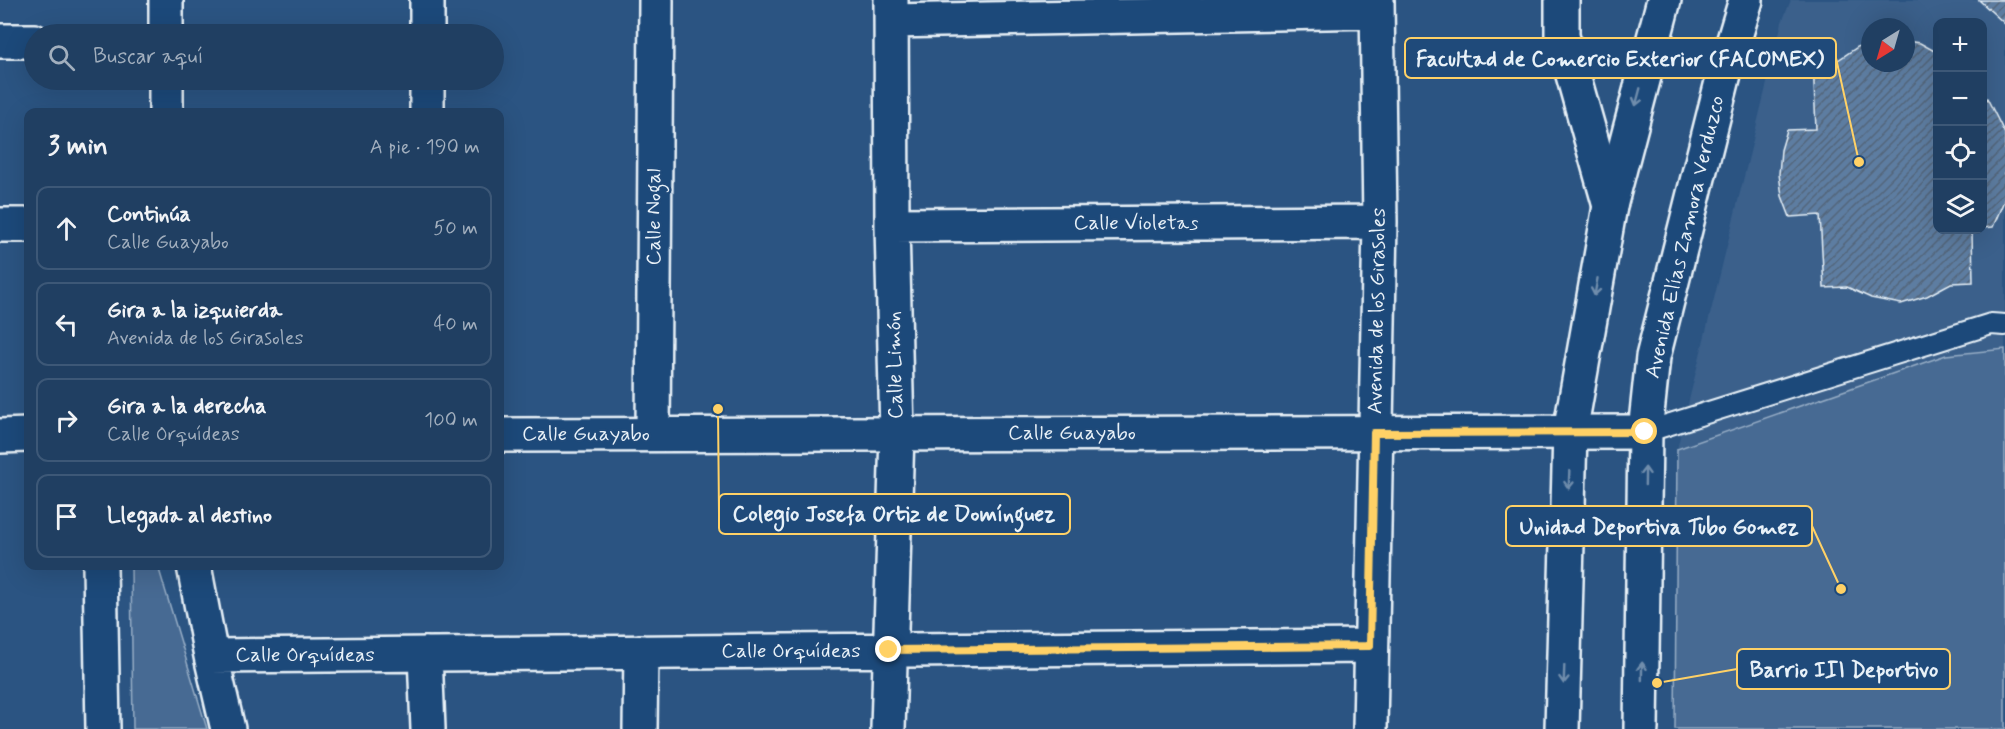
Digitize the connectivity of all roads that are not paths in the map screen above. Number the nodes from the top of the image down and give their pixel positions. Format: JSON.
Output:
{"nodes":[{"id":1,"x":166,"y":0,"type":"edge"},
{"id":2,"x":427,"y":0,"type":"edge"},
{"id":3,"x":656,"y":0,"type":"edge"},
{"id":4,"x":1562,"y":0,"type":"edge"},
{"id":5,"x":1664,"y":0,"type":"edge"},
{"id":6,"x":1746,"y":0,"type":"edge"},
{"id":7,"x":1377,"y":6,"type":"edge"},
{"id":8,"x":892,"y":11,"type":"edge"},
{"id":9,"x":166,"y":24,"type":"edge"},
{"id":10,"x":427,"y":24,"type":"edge"},
{"id":11,"x":0,"y":40,"type":"edge"},
{"id":12,"x":24,"y":41,"type":"edge"},
{"id":13,"x":166,"y":90,"type":"edge"},
{"id":14,"x":427,"y":90,"type":"edge"},
{"id":15,"x":166,"y":108,"type":"edge"},
{"id":16,"x":427,"y":108,"type":"edge"},
{"id":17,"x":1610,"y":206,"type":"junction"},
{"id":18,"x":1380,"y":222,"type":"junction"},
{"id":19,"x":0,"y":225,"type":"edge"},
{"id":20,"x":24,"y":225,"type":"edge"},
{"id":21,"x":892,"y":225,"type":"junction"},
{"id":22,"x":2005,"y":325,"type":"edge"},
{"id":23,"x":1570,"y":432,"type":"junction"},
{"id":24,"x":1645,"y":432,"type":"junction"},
{"id":25,"x":1374,"y":433,"type":"junction"},
{"id":26,"x":653,"y":434,"type":"junction"},
{"id":27,"x":897,"y":434,"type":"junction"},
{"id":28,"x":24,"y":435,"type":"edge"},
{"id":29,"x":504,"y":435,"type":"edge"},
{"id":30,"x":0,"y":436,"type":"edge"},
{"id":31,"x":100,"y":570,"type":"edge"},
{"id":32,"x":195,"y":570,"type":"edge"},
{"id":33,"x":1370,"y":646,"type":"junction"},
{"id":34,"x":889,"y":650,"type":"junction"},
{"id":35,"x":641,"y":652,"type":"junction"},
{"id":36,"x":425,"y":654,"type":"junction"},
{"id":37,"x":211,"y":656,"type":"junction"},
{"id":38,"x":103,"y":729,"type":"edge"},
{"id":39,"x":228,"y":729,"type":"edge"},
{"id":40,"x":428,"y":729,"type":"edge"},
{"id":41,"x":640,"y":729,"type":"edge"},
{"id":42,"x":888,"y":729,"type":"edge"},
{"id":43,"x":1370,"y":729,"type":"edge"},
{"id":44,"x":1562,"y":729,"type":"edge"},
{"id":45,"x":1641,"y":729,"type":"edge"}],
"edges":[{"from":1,"to":9,"type":"street"},
{"from":2,"to":10,"type":"street"},
{"from":3,"to":26,"type":"street","name":"Calle Nogal"},
{"from":4,"to":17,"type":"street"},
{"from":5,"to":17,"type":"street","one_way":true},
{"from":6,"to":24,"type":"street","name":"Avenida Elías Zamora Verduzco"},
{"from":7,"to":8,"type":"street"},
{"from":7,"to":18,"type":"street","name":"Avenida de los Girasoles"},
{"from":8,"to":21,"type":"street","name":"Calle Limón"},
{"from":11,"to":12,"type":"street"},
{"from":13,"to":15,"type":"street"},
{"from":14,"to":16,"type":"street"},
{"from":17,"to":23,"type":"street","one_way":true},
{"from":18,"to":21,"type":"street","name":"Calle Violetas"},
{"from":18,"to":25,"type":"street","name":"Avenida de los Girasoles"},
{"from":19,"to":20,"type":"street"},
{"from":21,"to":27,"type":"street","name":"Calle Limón"},
{"from":22,"to":24,"type":"lane"},
{"from":23,"to":24,"type":"street","name":"Calle Guayabo"},
{"from":23,"to":25,"type":"street","name":"Calle Guayabo"},
{"from":23,"to":44,"type":"street","one_way":true},
{"from":45,"to":24,"type":"street","name":"Avenida Elías Zamora Verduzco","one_way":true},
{"from":25,"to":27,"type":"street","name":"Calle Guayabo"},
{"from":25,"to":33,"type":"street","name":"Avenida de los Girasoles"},
{"from":26,"to":27,"type":"street","name":"Calle Guayabo"},
{"from":26,"to":29,"type":"street","name":"Calle Guayabo"},
{"from":27,"to":34,"type":"street","name":"Calle Limón"},
{"from":28,"to":30,"type":"street"},
{"from":31,"to":38,"type":"street"},
{"from":32,"to":37,"type":"street"},
{"from":33,"to":34,"type":"street","name":"Calle Orquídeas"},
{"from":33,"to":43,"type":"street","name":"Avenida de los Girasoles"},
{"from":34,"to":35,"type":"street","name":"Calle Orquídeas"},
{"from":34,"to":42,"type":"street","name":"Calle Limón"},
{"from":35,"to":36,"type":"street","name":"Calle Orquídeas"},
{"from":35,"to":41,"type":"street"},
{"from":36,"to":37,"type":"street","name":"Calle Orquídeas"},
{"from":36,"to":40,"type":"street"},
{"from":37,"to":39,"type":"street"}]}
